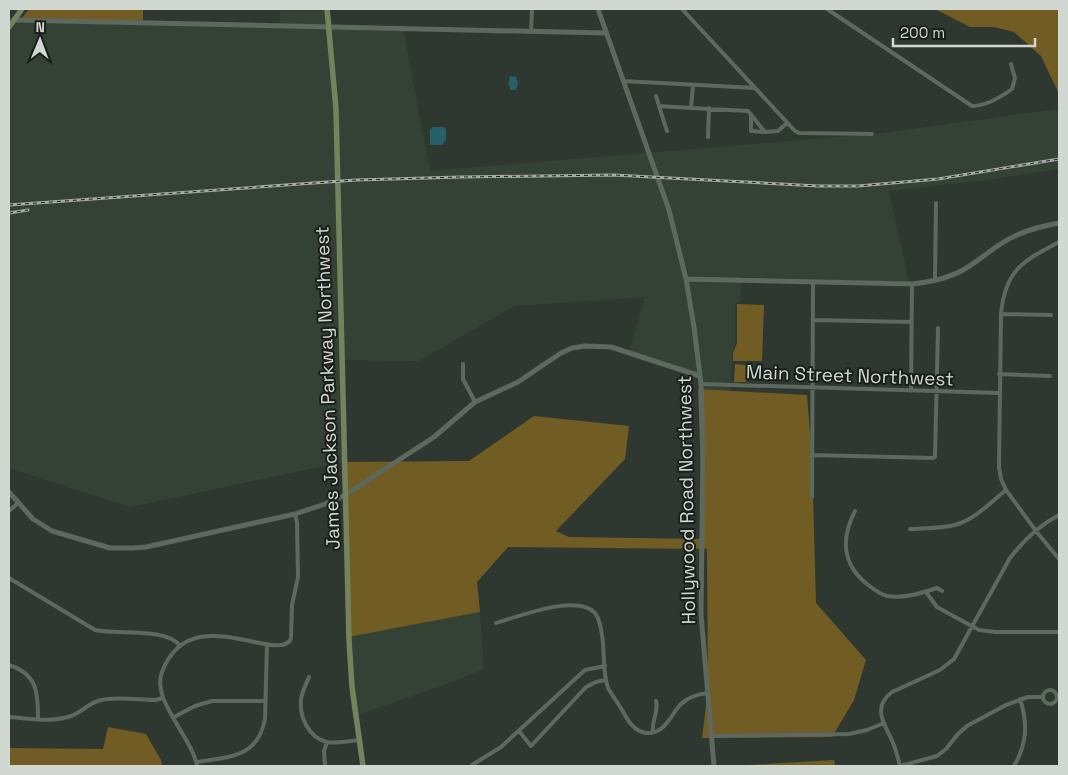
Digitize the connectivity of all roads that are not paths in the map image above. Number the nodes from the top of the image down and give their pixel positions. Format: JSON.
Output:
{"nodes":[{"id":1,"x":22,"y":9,"type":"edge"},
{"id":2,"x":327,"y":9,"type":"edge"},
{"id":3,"x":532,"y":9,"type":"edge"},
{"id":4,"x":598,"y":9,"type":"edge"},
{"id":5,"x":682,"y":9,"type":"edge"},
{"id":6,"x":827,"y":9,"type":"edge"},
{"id":7,"x":11,"y":20,"type":"edge"},
{"id":8,"x":329,"y":27,"type":"junction"},
{"id":9,"x":9,"y":28,"type":"edge"},
{"id":10,"x":531,"y":32,"type":"junction"},
{"id":11,"x":606,"y":33,"type":"junction"},
{"id":12,"x":1011,"y":64,"type":"dead end"},
{"id":13,"x":623,"y":81,"type":"junction"},
{"id":14,"x":693,"y":85,"type":"junction"},
{"id":15,"x":755,"y":88,"type":"junction"},
{"id":16,"x":656,"y":96,"type":"dead end"},
{"id":17,"x":659,"y":106,"type":"junction"},
{"id":18,"x":691,"y":108,"type":"junction"},
{"id":19,"x":709,"y":108,"type":"junction"},
{"id":20,"x":751,"y":114,"type":"junction"},
{"id":21,"x":787,"y":122,"type":"junction"},
{"id":22,"x":667,"y":131,"type":"dead end"},
{"id":23,"x":765,"y":132,"type":"junction"},
{"id":24,"x":872,"y":134,"type":"dead end"},
{"id":25,"x":708,"y":137,"type":"dead end"},
{"id":26,"x":936,"y":203,"type":"dead end"},
{"id":27,"x":1059,"y":223,"type":"edge"},
{"id":28,"x":1059,"y":242,"type":"edge"},
{"id":29,"x":686,"y":279,"type":"junction"},
{"id":30,"x":935,"y":280,"type":"junction"},
{"id":31,"x":813,"y":282,"type":"junction"},
{"id":32,"x":912,"y":284,"type":"junction"},
{"id":33,"x":1001,"y":314,"type":"junction"},
{"id":34,"x":1051,"y":315,"type":"dead end"},
{"id":35,"x":813,"y":320,"type":"junction"},
{"id":36,"x":911,"y":322,"type":"junction"},
{"id":37,"x":938,"y":328,"type":"dead end"},
{"id":38,"x":464,"y":364,"type":"dead end"},
{"id":39,"x":999,"y":374,"type":"junction"},
{"id":40,"x":700,"y":376,"type":"junction"},
{"id":41,"x":1050,"y":376,"type":"dead end"},
{"id":42,"x":701,"y":384,"type":"junction"},
{"id":43,"x":812,"y":388,"type":"junction"},
{"id":44,"x":911,"y":391,"type":"junction"},
{"id":45,"x":937,"y":391,"type":"junction"},
{"id":46,"x":999,"y":393,"type":"junction"},
{"id":47,"x":475,"y":402,"type":"junction"},
{"id":48,"x":812,"y":456,"type":"junction"},
{"id":49,"x":1006,"y":490,"type":"junction"},
{"id":50,"x":9,"y":492,"type":"edge"},
{"id":51,"x":345,"y":494,"type":"junction"},
{"id":52,"x":812,"y":497,"type":"dead end"},
{"id":53,"x":18,"y":503,"type":"junction"},
{"id":54,"x":9,"y":511,"type":"edge"},
{"id":55,"x":855,"y":511,"type":"dead end"},
{"id":56,"x":295,"y":514,"type":"junction"},
{"id":57,"x":1059,"y":515,"type":"edge"},
{"id":58,"x":910,"y":529,"type":"dead end"},
{"id":59,"x":1036,"y":531,"type":"junction"},
{"id":60,"x":1059,"y":559,"type":"edge"},
{"id":61,"x":9,"y":578,"type":"edge"},
{"id":62,"x":942,"y":591,"type":"dead end"},
{"id":63,"x":926,"y":592,"type":"junction"},
{"id":64,"x":496,"y":624,"type":"dead end"},
{"id":65,"x":973,"y":626,"type":"junction"},
{"id":66,"x":1059,"y":632,"type":"edge"},
{"id":67,"x":267,"y":644,"type":"junction"},
{"id":68,"x":180,"y":646,"type":"junction"},
{"id":69,"x":9,"y":665,"type":"edge"},
{"id":70,"x":605,"y":666,"type":"junction"},
{"id":71,"x":309,"y":677,"type":"dead end"},
{"id":72,"x":606,"y":680,"type":"junction"},
{"id":73,"x":708,"y":693,"type":"junction"},
{"id":74,"x":1043,"y":697,"type":"dead end"},
{"id":75,"x":163,"y":698,"type":"junction"},
{"id":76,"x":1020,"y":699,"type":"junction"},
{"id":77,"x":265,"y":701,"type":"junction"},
{"id":78,"x":656,"y":701,"type":"dead end"},
{"id":79,"x":9,"y":717,"type":"edge"},
{"id":80,"x":174,"y":717,"type":"junction"},
{"id":81,"x":38,"y":718,"type":"junction"},
{"id":82,"x":884,"y":723,"type":"junction"},
{"id":83,"x":519,"y":731,"type":"junction"},
{"id":84,"x":653,"y":732,"type":"junction"},
{"id":85,"x":711,"y":736,"type":"junction"},
{"id":86,"x":359,"y":740,"type":"junction"},
{"id":87,"x":327,"y":742,"type":"junction"},
{"id":88,"x":196,"y":764,"type":"edge"},
{"id":89,"x":472,"y":765,"type":"dead end"},
{"id":90,"x":325,"y":766,"type":"edge"},
{"id":91,"x":363,"y":766,"type":"edge"},
{"id":92,"x":714,"y":766,"type":"edge"},
{"id":93,"x":900,"y":766,"type":"edge"},
{"id":94,"x":1014,"y":766,"type":"edge"}],
"edges":[{"from":1,"to":7,"type":"main road"},
{"from":2,"to":8,"type":"main road","name":"James Jackson Parkway Northwest"},
{"from":3,"to":10,"type":"street"},
{"from":4,"to":11,"type":"street","name":"Hollywood Road Northwest"},
{"from":5,"to":15,"type":"street"},
{"from":6,"to":12,"type":"street"},
{"from":7,"to":8,"type":"street"},
{"from":7,"to":9,"type":"main road"},
{"from":8,"to":10,"type":"street"},
{"from":8,"to":51,"type":"main road","name":"James Jackson Parkway Northwest"},
{"from":10,"to":11,"type":"street"},
{"from":11,"to":13,"type":"street","name":"Hollywood Road Northwest"},
{"from":13,"to":14,"type":"street"},
{"from":13,"to":29,"type":"street","name":"Hollywood Road Northwest"},
{"from":14,"to":15,"type":"street"},
{"from":14,"to":18,"type":"street"},
{"from":15,"to":21,"type":"street"},
{"from":16,"to":17,"type":"street"},
{"from":17,"to":18,"type":"street"},
{"from":17,"to":22,"type":"street"},
{"from":18,"to":19,"type":"street"},
{"from":19,"to":20,"type":"street"},
{"from":19,"to":25,"type":"street"},
{"from":20,"to":23,"type":"street"},
{"from":20,"to":23,"type":"street"},
{"from":21,"to":23,"type":"street"},
{"from":21,"to":24,"type":"street"},
{"from":26,"to":30,"type":"street"},
{"from":27,"to":30,"type":"street"},
{"from":28,"to":33,"type":"street"},
{"from":29,"to":31,"type":"street"},
{"from":29,"to":40,"type":"street","name":"Hollywood Road Northwest"},
{"from":30,"to":32,"type":"street"},
{"from":31,"to":32,"type":"street"},
{"from":31,"to":35,"type":"street"},
{"from":32,"to":36,"type":"street"},
{"from":33,"to":34,"type":"street"},
{"from":33,"to":39,"type":"street"},
{"from":35,"to":36,"type":"street"},
{"from":35,"to":43,"type":"street"},
{"from":36,"to":44,"type":"street"},
{"from":37,"to":45,"type":"street"},
{"from":38,"to":47,"type":"street"},
{"from":39,"to":41,"type":"street"},
{"from":39,"to":46,"type":"street"},
{"from":40,"to":42,"type":"street","name":"Hollywood Road Northwest"},
{"from":40,"to":47,"type":"street"},
{"from":42,"to":43,"type":"street","name":"Main Street Northwest"},
{"from":42,"to":73,"type":"street","name":"Hollywood Road Northwest"},
{"from":43,"to":44,"type":"street","name":"Main Street Northwest"},
{"from":43,"to":48,"type":"street"},
{"from":44,"to":45,"type":"street","name":"Main Street Northwest"},
{"from":45,"to":46,"type":"street","name":"Main Street Northwest"},
{"from":45,"to":48,"type":"street"},
{"from":46,"to":49,"type":"street"},
{"from":47,"to":51,"type":"street"},
{"from":48,"to":52,"type":"street"},
{"from":49,"to":58,"type":"street"},
{"from":49,"to":59,"type":"street"},
{"from":50,"to":53,"type":"street"},
{"from":51,"to":56,"type":"street"},
{"from":51,"to":86,"type":"main road","name":"James Jackson Parkway Northwest"},
{"from":53,"to":54,"type":"street"},
{"from":53,"to":56,"type":"street"},
{"from":55,"to":63,"type":"street"},
{"from":56,"to":67,"type":"street"},
{"from":57,"to":59,"type":"street"},
{"from":59,"to":60,"type":"street"},
{"from":59,"to":65,"type":"street"},
{"from":61,"to":68,"type":"street"},
{"from":62,"to":63,"type":"street"},
{"from":63,"to":65,"type":"street"},
{"from":64,"to":70,"type":"street"},
{"from":65,"to":66,"type":"street"},
{"from":65,"to":82,"type":"street"},
{"from":67,"to":68,"type":"street"},
{"from":67,"to":77,"type":"street"},
{"from":68,"to":75,"type":"street"},
{"from":69,"to":81,"type":"street"},
{"from":70,"to":72,"type":"street"},
{"from":70,"to":83,"type":"street"},
{"from":71,"to":87,"type":"street"},
{"from":72,"to":83,"type":"street"},
{"from":72,"to":84,"type":"street"},
{"from":73,"to":84,"type":"street"},
{"from":73,"to":85,"type":"street","name":"Hollywood Road Northwest"},
{"from":74,"to":76,"type":"street"},
{"from":75,"to":80,"type":"street"},
{"from":75,"to":81,"type":"street"},
{"from":76,"to":93,"type":"street"},
{"from":76,"to":94,"type":"street"},
{"from":77,"to":80,"type":"street"},
{"from":77,"to":88,"type":"street"},
{"from":78,"to":84,"type":"street"},
{"from":79,"to":81,"type":"street"},
{"from":80,"to":88,"type":"street"},
{"from":82,"to":85,"type":"street"},
{"from":82,"to":93,"type":"street"},
{"from":83,"to":89,"type":"street"},
{"from":85,"to":92,"type":"street","name":"Hollywood Road Northwest"},
{"from":86,"to":87,"type":"street"},
{"from":86,"to":91,"type":"main road","name":"James Jackson Parkway Northwest"},
{"from":87,"to":90,"type":"street"}]}
